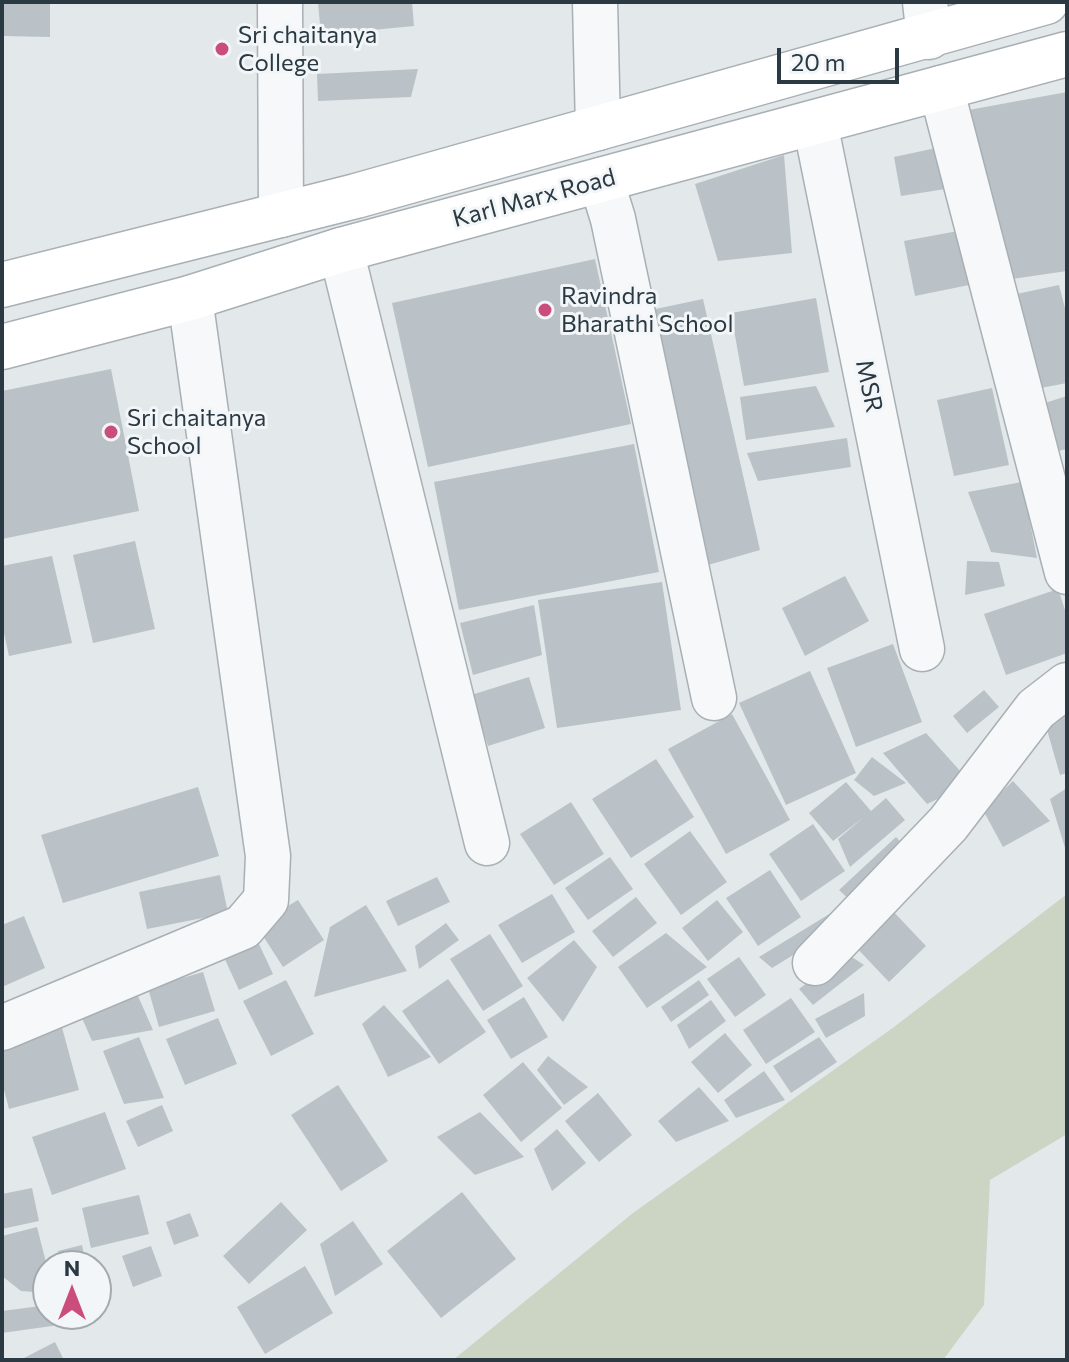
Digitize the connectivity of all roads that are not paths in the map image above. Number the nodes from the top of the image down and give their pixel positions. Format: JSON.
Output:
{"nodes":[{"id":1,"x":280,"y":2,"type":"edge"},
{"id":2,"x":595,"y":2,"type":"edge"},
{"id":3,"x":1046,"y":2,"type":"edge"},
{"id":4,"x":927,"y":19,"type":"edge"},
{"id":5,"x":1067,"y":54,"type":"edge"},
{"id":6,"x":941,"y":88,"type":"junction"},
{"id":7,"x":815,"y":123,"type":"junction"},
{"id":8,"x":598,"y":128,"type":"junction"},
{"id":9,"x":601,"y":180,"type":"junction"},
{"id":10,"x":281,"y":215,"type":"junction"},
{"id":11,"x":341,"y":250,"type":"junction"},
{"id":12,"x":2,"y":285,"type":"edge"},
{"id":13,"x":190,"y":298,"type":"junction"},
{"id":14,"x":2,"y":347,"type":"edge"},
{"id":15,"x":1067,"y":572,"type":"edge"},
{"id":16,"x":922,"y":649,"type":"dead end"},
{"id":17,"x":1067,"y":685,"type":"edge"},
{"id":18,"x":714,"y":698,"type":"dead end"},
{"id":19,"x":487,"y":843,"type":"dead end"},
{"id":20,"x":815,"y":963,"type":"dead end"},
{"id":21,"x":2,"y":1028,"type":"edge"}],
"edges":[{"from":1,"to":10,"type":"street"},
{"from":2,"to":8,"type":"street"},
{"from":3,"to":4,"type":"main road","name":"Karl Marx Road"},
{"from":4,"to":8,"type":"main road","name":"Karl Marx Road"},
{"from":5,"to":6,"type":"main road","name":"Karl Marx Road"},
{"from":6,"to":7,"type":"main road","name":"Karl Marx Road"},
{"from":6,"to":15,"type":"street"},
{"from":7,"to":9,"type":"main road","name":"Karl Marx Road"},
{"from":7,"to":16,"type":"street","name":"MSR"},
{"from":8,"to":10,"type":"main road","name":"Karl Marx Road"},
{"from":9,"to":11,"type":"main road","name":"Karl Marx Road"},
{"from":9,"to":18,"type":"street"},
{"from":10,"to":12,"type":"main road","name":"Karl Marx Road"},
{"from":11,"to":13,"type":"main road","name":"Karl Marx Road"},
{"from":11,"to":19,"type":"street"},
{"from":13,"to":14,"type":"main road","name":"Karl Marx Road"},
{"from":13,"to":21,"type":"street"},
{"from":17,"to":20,"type":"street"}]}
